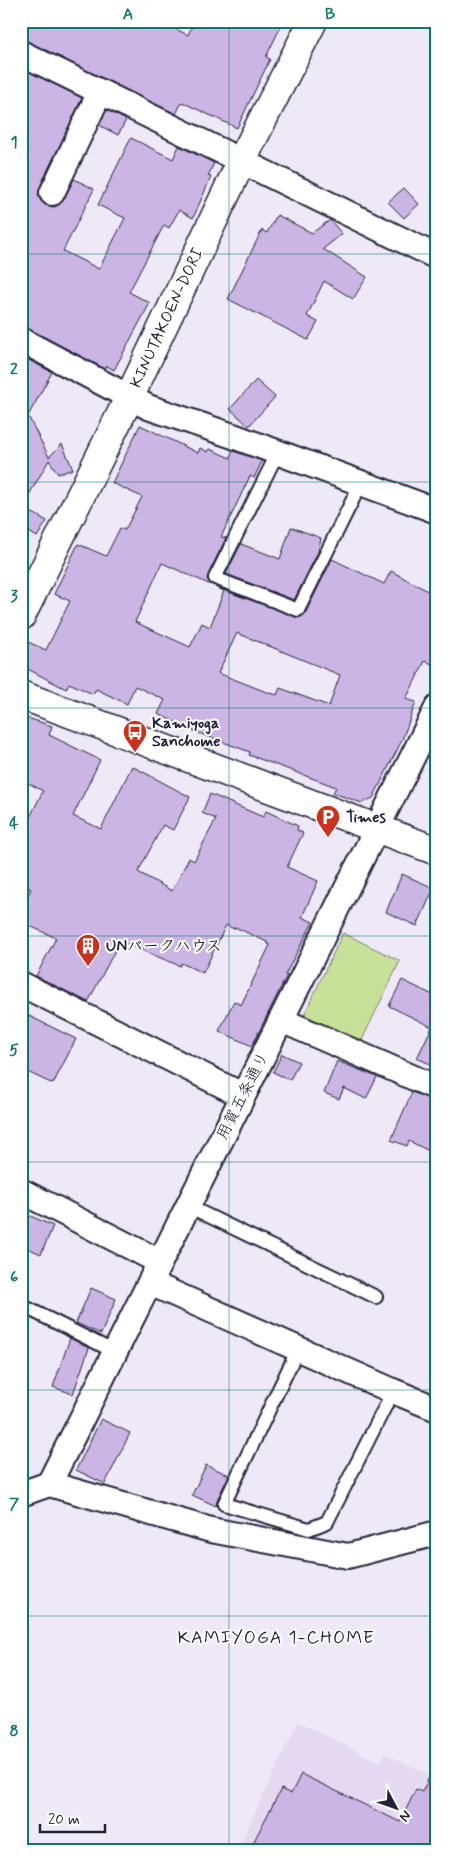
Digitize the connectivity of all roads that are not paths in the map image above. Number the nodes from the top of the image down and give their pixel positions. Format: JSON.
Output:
{"nodes":[{"id":1,"x":313,"y":21,"type":"edge"},
{"id":2,"x":21,"y":53,"type":"edge"},
{"id":3,"x":100,"y":92,"type":"junction"},
{"id":4,"x":241,"y":162,"type":"junction"},
{"id":5,"x":52,"y":193,"type":"dead end"},
{"id":6,"x":437,"y":257,"type":"edge"},
{"id":7,"x":21,"y":340,"type":"edge"},
{"id":8,"x":129,"y":398,"type":"junction"},
{"id":9,"x":278,"y":452,"type":"junction"},
{"id":10,"x":361,"y":482,"type":"junction"},
{"id":11,"x":437,"y":511,"type":"edge"},
{"id":12,"x":21,"y":616,"type":"edge"},
{"id":13,"x":21,"y":695,"type":"edge"},
{"id":14,"x":437,"y":708,"type":"edge"},
{"id":15,"x":377,"y":828,"type":"junction"},
{"id":16,"x":437,"y":851,"type":"edge"},
{"id":17,"x":21,"y":984,"type":"edge"},
{"id":18,"x":281,"y":1020,"type":"junction"},
{"id":19,"x":437,"y":1088,"type":"edge"},
{"id":20,"x":242,"y":1095,"type":"junction"},
{"id":21,"x":21,"y":1191,"type":"edge"},
{"id":22,"x":188,"y":1206,"type":"junction"},
{"id":23,"x":160,"y":1262,"type":"junction"},
{"id":24,"x":150,"y":1282,"type":"junction"},
{"id":25,"x":376,"y":1297,"type":"dead end"},
{"id":26,"x":21,"y":1305,"type":"edge"},
{"id":27,"x":298,"y":1349,"type":"junction"},
{"id":28,"x":115,"y":1352,"type":"junction"},
{"id":29,"x":393,"y":1391,"type":"junction"},
{"id":30,"x":437,"y":1409,"type":"edge"},
{"id":31,"x":50,"y":1484,"type":"junction"},
{"id":32,"x":21,"y":1494,"type":"edge"},
{"id":33,"x":437,"y":1533,"type":"edge"}],
"edges":[{"from":1,"to":4,"type":"street","name":"KINUTAKOEN-DORI"},
{"from":2,"to":3,"type":"street"},
{"from":3,"to":4,"type":"street"},
{"from":3,"to":5,"type":"street"},
{"from":4,"to":6,"type":"street"},
{"from":4,"to":8,"type":"street","name":"KINUTAKOEN-DORI"},
{"from":7,"to":8,"type":"street"},
{"from":8,"to":9,"type":"street"},
{"from":8,"to":12,"type":"street","name":"KINUTAKOEN-DORI"},
{"from":9,"to":10,"type":"street"},
{"from":9,"to":10,"type":"lane"},
{"from":10,"to":11,"type":"street"},
{"from":13,"to":15,"type":"street"},
{"from":14,"to":15,"type":"street","name":"用賀五条通り"},
{"from":15,"to":16,"type":"street"},
{"from":15,"to":18,"type":"street","name":"用賀五条通り"},
{"from":17,"to":20,"type":"street"},
{"from":18,"to":19,"type":"street"},
{"from":18,"to":20,"type":"street","name":"用賀五条通り"},
{"from":20,"to":22,"type":"street","name":"用賀五条通り"},
{"from":21,"to":23,"type":"street"},
{"from":22,"to":23,"type":"street","name":"用賀五条通り"},
{"from":22,"to":25,"type":"lane"},
{"from":23,"to":24,"type":"street","name":"用賀五条通り"},
{"from":24,"to":27,"type":"street"},
{"from":24,"to":28,"type":"street","name":"用賀五条通り"},
{"from":26,"to":28,"type":"lane"},
{"from":27,"to":29,"type":"street"},
{"from":27,"to":29,"type":"lane"},
{"from":28,"to":31,"type":"street","name":"用賀五条通り"},
{"from":29,"to":30,"type":"street"},
{"from":31,"to":32,"type":"street"},
{"from":31,"to":33,"type":"street"}]}
